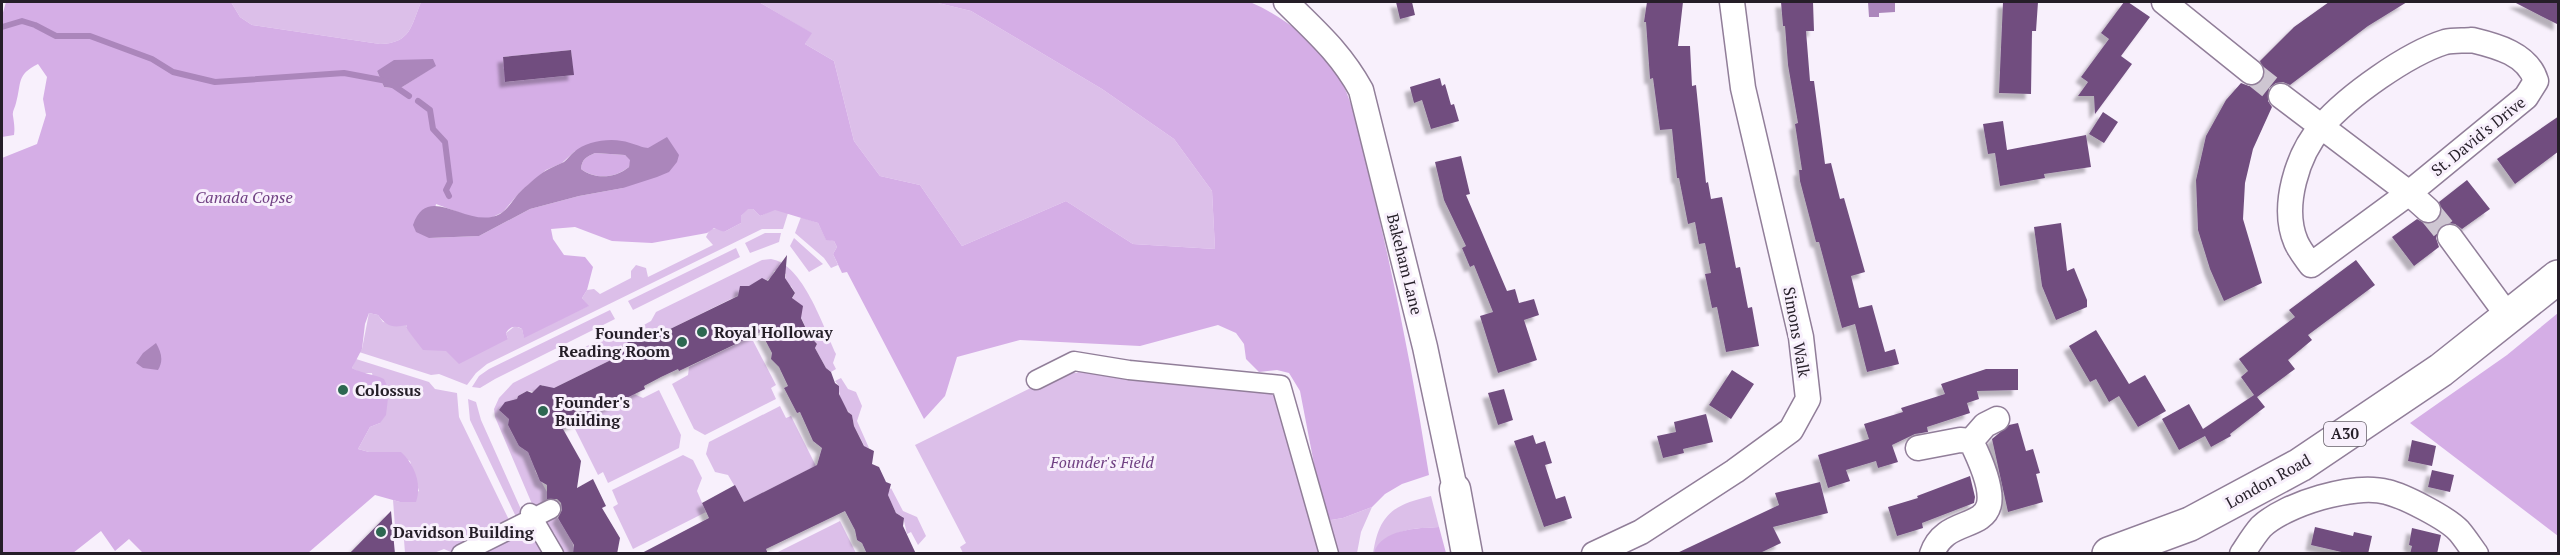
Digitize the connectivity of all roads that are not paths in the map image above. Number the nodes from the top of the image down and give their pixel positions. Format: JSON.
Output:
{"nodes":[{"id":1,"x":1286,"y":2,"type":"edge"},
{"id":2,"x":1732,"y":2,"type":"edge"},
{"id":3,"x":2164,"y":2,"type":"edge"},
{"id":4,"x":2251,"y":72,"type":"tunnel mouth"},
{"id":5,"x":2281,"y":96,"type":"tunnel mouth"},
{"id":6,"x":2321,"y":127,"type":"junction"},
{"id":7,"x":2409,"y":192,"type":"junction"},
{"id":8,"x":2428,"y":210,"type":"tunnel mouth"},
{"id":9,"x":2450,"y":237,"type":"tunnel mouth"},
{"id":10,"x":2559,"y":277,"type":"edge"},
{"id":11,"x":2508,"y":316,"type":"junction"},
{"id":12,"x":1036,"y":380,"type":"dead end"},
{"id":13,"x":1997,"y":419,"type":"dead end"},
{"id":14,"x":1971,"y":441,"type":"junction"},
{"id":15,"x":1918,"y":448,"type":"dead end"},
{"id":16,"x":1455,"y":489,"type":"joint"},
{"id":17,"x":551,"y":509,"type":"dead end"},
{"id":18,"x":531,"y":516,"type":"junction"},
{"id":19,"x":2248,"y":545,"type":"edge"},
{"id":20,"x":461,"y":554,"type":"edge"},
{"id":21,"x":554,"y":554,"type":"edge"},
{"id":22,"x":1329,"y":554,"type":"edge"},
{"id":23,"x":1467,"y":554,"type":"edge"},
{"id":24,"x":1594,"y":554,"type":"edge"},
{"id":25,"x":1932,"y":554,"type":"edge"},
{"id":26,"x":2109,"y":554,"type":"edge"},
{"id":27,"x":2475,"y":554,"type":"edge"}],
"edges":[{"from":1,"to":16,"type":"street","name":"Bakeham Lane"},
{"from":2,"to":24,"type":"street","name":"Simons Walk"},
{"from":3,"to":4,"type":"street"},
{"from":5,"to":6,"type":"street"},
{"from":6,"to":7,"type":"street"},
{"from":6,"to":7,"type":"street","name":"St. David's Drive"},
{"from":6,"to":7,"type":"street","name":"St. David's Drive"},
{"from":7,"to":8,"type":"street"},
{"from":9,"to":11,"type":"street"},
{"from":10,"to":11,"type":"main road","name":"London Road","number":"A30"},
{"from":11,"to":26,"type":"main road","name":"London Road","number":"A30"},
{"from":12,"to":22,"type":"street"},
{"from":13,"to":14,"type":"street"},
{"from":14,"to":15,"type":"street"},
{"from":14,"to":25,"type":"street"},
{"from":16,"to":23,"type":"street","name":"Bakeham Lane"},
{"from":17,"to":18,"type":"street"},
{"from":18,"to":20,"type":"street"},
{"from":18,"to":21,"type":"street"},
{"from":19,"to":27,"type":"street"}]}
